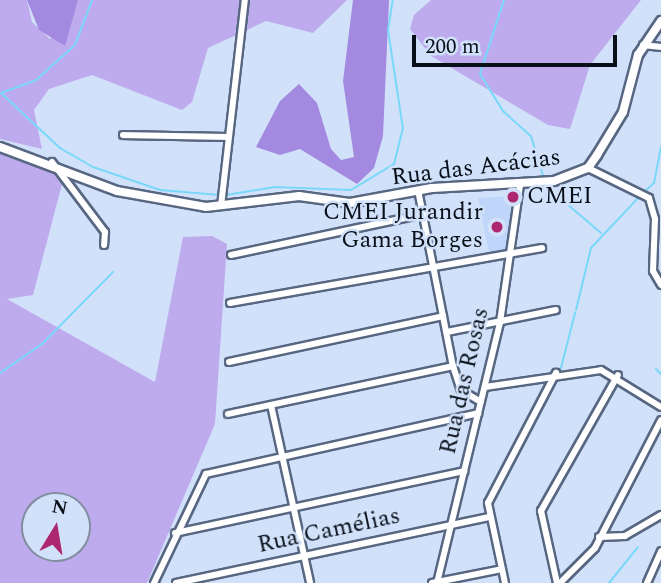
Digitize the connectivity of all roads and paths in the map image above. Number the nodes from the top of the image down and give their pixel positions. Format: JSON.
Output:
{"nodes":[{"id":1,"x":245,"y":0,"type":"edge"},
{"id":2,"x":661,"y":21,"type":"edge"},
{"id":3,"x":643,"y":46,"type":"junction"},
{"id":4,"x":661,"y":47,"type":"edge"},
{"id":5,"x":123,"y":135,"type":"dead end"},
{"id":6,"x":225,"y":137,"type":"junction"},
{"id":7,"x":0,"y":147,"type":"edge"},
{"id":8,"x":51,"y":162,"type":"junction"},
{"id":9,"x":588,"y":168,"type":"junction"},
{"id":10,"x":520,"y":185,"type":"junction"},
{"id":11,"x":418,"y":190,"type":"junction"},
{"id":12,"x":221,"y":206,"type":"junction"},
{"id":13,"x":424,"y":214,"type":"junction"},
{"id":14,"x":104,"y":246,"type":"dead end"},
{"id":15,"x":542,"y":248,"type":"dead end"},
{"id":16,"x":231,"y":255,"type":"dead end"},
{"id":17,"x":510,"y":256,"type":"junction"},
{"id":18,"x":432,"y":267,"type":"junction"},
{"id":19,"x":661,"y":285,"type":"edge"},
{"id":20,"x":230,"y":303,"type":"dead end"},
{"id":21,"x":556,"y":310,"type":"dead end"},
{"id":22,"x":443,"y":316,"type":"junction"},
{"id":23,"x":500,"y":322,"type":"junction"},
{"id":24,"x":447,"y":332,"type":"junction"},
{"id":25,"x":229,"y":362,"type":"dead end"},
{"id":26,"x":453,"y":366,"type":"junction"},
{"id":27,"x":556,"y":373,"type":"junction"},
{"id":28,"x":618,"y":375,"type":"junction"},
{"id":29,"x":485,"y":387,"type":"junction"},
{"id":30,"x":481,"y":402,"type":"junction"},
{"id":31,"x":271,"y":405,"type":"junction"},
{"id":32,"x":661,"y":407,"type":"edge"},
{"id":33,"x":478,"y":413,"type":"junction"},
{"id":34,"x":228,"y":414,"type":"dead end"},
{"id":35,"x":661,"y":420,"type":"edge"},
{"id":36,"x":282,"y":456,"type":"junction"},
{"id":37,"x":464,"y":471,"type":"junction"},
{"id":38,"x":292,"y":508,"type":"junction"},
{"id":39,"x":661,"y":515,"type":"edge"},
{"id":40,"x":489,"y":517,"type":"junction"},
{"id":41,"x":450,"y":525,"type":"junction"},
{"id":42,"x":175,"y":533,"type":"junction"},
{"id":43,"x":599,"y":537,"type":"junction"},
{"id":44,"x":661,"y":551,"type":"edge"},
{"id":45,"x":301,"y":556,"type":"junction"},
{"id":46,"x":502,"y":569,"type":"junction"},
{"id":47,"x":154,"y":583,"type":"edge"},
{"id":48,"x":176,"y":583,"type":"edge"},
{"id":49,"x":310,"y":583,"type":"edge"},
{"id":50,"x":436,"y":583,"type":"edge"},
{"id":51,"x":505,"y":583,"type":"edge"},
{"id":52,"x":558,"y":583,"type":"edge"},
{"id":53,"x":647,"y":583,"type":"edge"}],
"edges":[{"from":1,"to":6,"type":"street"},
{"from":2,"to":3,"type":"street"},
{"from":3,"to":4,"type":"street"},
{"from":3,"to":9,"type":"street"},
{"from":5,"to":6,"type":"street"},
{"from":6,"to":12,"type":"street"},
{"from":7,"to":8,"type":"street","name":"Rua das Acácias"},
{"from":8,"to":12,"type":"street","name":"Rua das Acácias"},
{"from":8,"to":14,"type":"street"},
{"from":9,"to":10,"type":"street","name":"Rua das Acácias"},
{"from":9,"to":19,"type":"street"},
{"from":10,"to":11,"type":"street","name":"Rua das Acácias"},
{"from":10,"to":17,"type":"street","name":"Rua das Rosas"},
{"from":11,"to":12,"type":"street","name":"Rua das Acácias"},
{"from":11,"to":13,"type":"street"},
{"from":13,"to":16,"type":"street"},
{"from":13,"to":18,"type":"street"},
{"from":15,"to":17,"type":"street"},
{"from":17,"to":18,"type":"street"},
{"from":17,"to":23,"type":"street","name":"Rua das Rosas"},
{"from":18,"to":20,"type":"street"},
{"from":18,"to":22,"type":"street"},
{"from":21,"to":23,"type":"street"},
{"from":22,"to":24,"type":"street"},
{"from":22,"to":25,"type":"street"},
{"from":23,"to":24,"type":"street"},
{"from":23,"to":29,"type":"street","name":"Rua das Rosas"},
{"from":24,"to":26,"type":"street"},
{"from":26,"to":30,"type":"street"},
{"from":26,"to":31,"type":"street"},
{"from":27,"to":28,"type":"street"},
{"from":27,"to":29,"type":"street"},
{"from":27,"to":40,"type":"street"},
{"from":28,"to":32,"type":"street"},
{"from":28,"to":52,"type":"street"},
{"from":29,"to":30,"type":"street","name":"Rua das Rosas"},
{"from":30,"to":33,"type":"street","name":"Rua das Rosas"},
{"from":31,"to":34,"type":"street"},
{"from":31,"to":36,"type":"street"},
{"from":33,"to":36,"type":"street"},
{"from":33,"to":37,"type":"street","name":"Rua das Rosas"},
{"from":35,"to":43,"type":"street"},
{"from":36,"to":38,"type":"street"},
{"from":36,"to":42,"type":"street"},
{"from":37,"to":38,"type":"street"},
{"from":37,"to":41,"type":"street","name":"Rua das Rosas"},
{"from":38,"to":42,"type":"street"},
{"from":38,"to":45,"type":"street"},
{"from":39,"to":43,"type":"street"},
{"from":40,"to":41,"type":"street","name":"Rua Camélias"},
{"from":40,"to":46,"type":"street"},
{"from":41,"to":45,"type":"street","name":"Rua Camélias"},
{"from":41,"to":50,"type":"street","name":"Rua das Rosas"},
{"from":42,"to":47,"type":"street"},
{"from":43,"to":52,"type":"street"},
{"from":44,"to":53,"type":"street"},
{"from":45,"to":48,"type":"street","name":"Rua Camélias"},
{"from":45,"to":49,"type":"street"},
{"from":46,"to":50,"type":"street"},
{"from":46,"to":51,"type":"street"}]}
